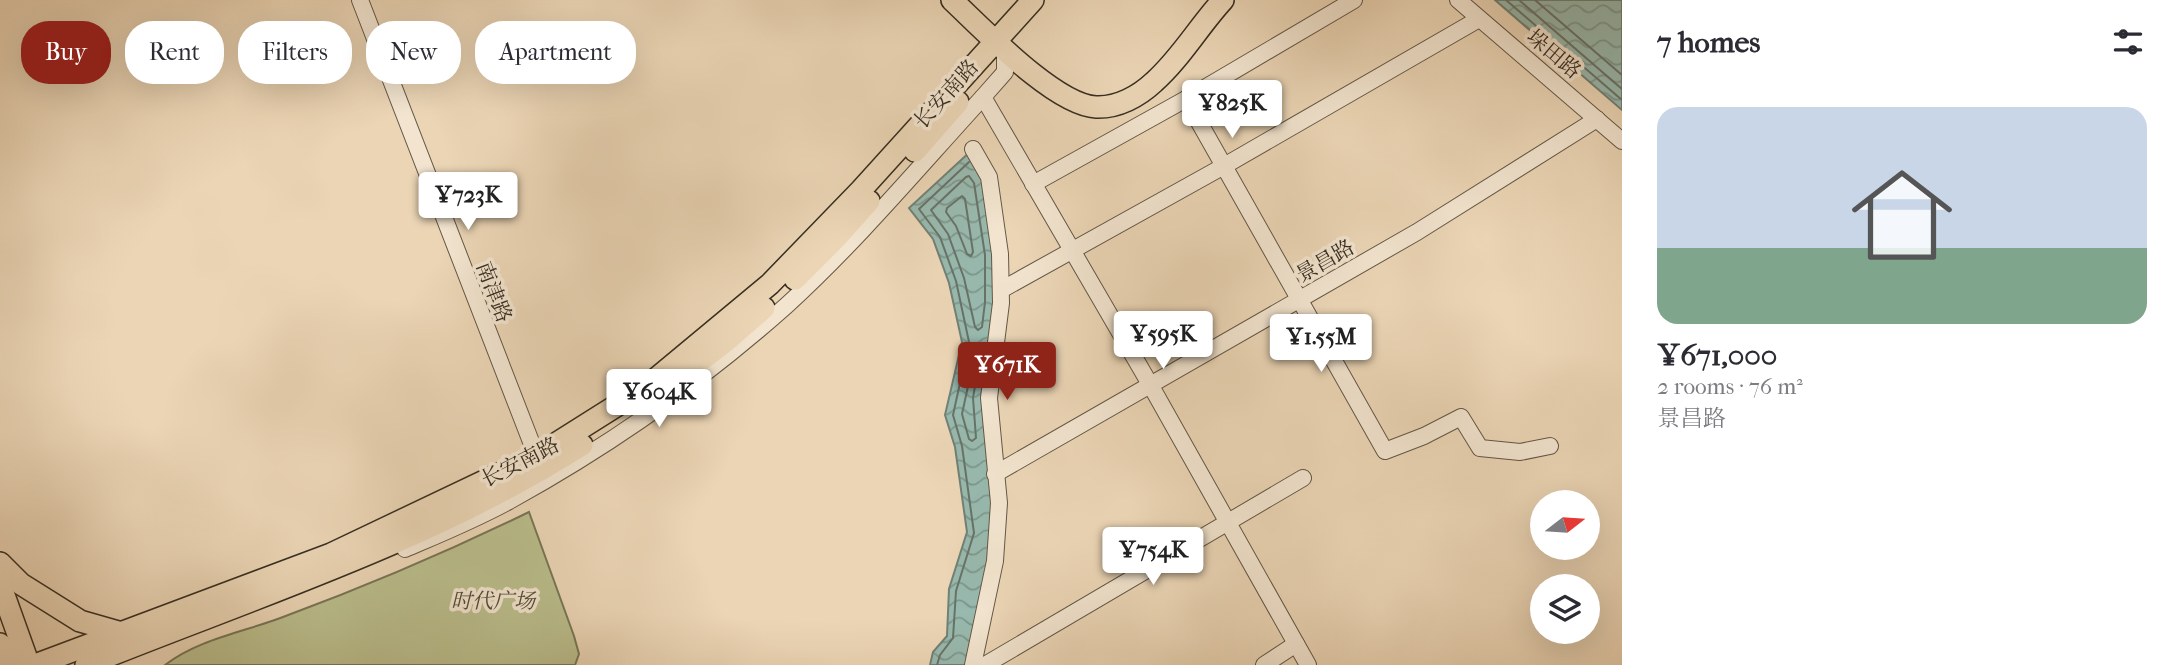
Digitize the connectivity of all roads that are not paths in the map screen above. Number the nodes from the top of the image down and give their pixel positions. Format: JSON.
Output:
{"nodes":[{"id":1,"x":360,"y":0,"type":"edge"},
{"id":2,"x":952,"y":0,"type":"edge"},
{"id":3,"x":1033,"y":0,"type":"edge"},
{"id":4,"x":1051,"y":0,"type":"edge"},
{"id":5,"x":1223,"y":0,"type":"edge"},
{"id":6,"x":1354,"y":0,"type":"edge"},
{"id":7,"x":1458,"y":0,"type":"edge"},
{"id":8,"x":1479,"y":19,"type":"junction"},
{"id":9,"x":1000,"y":44,"type":"junction"},
{"id":10,"x":983,"y":97,"type":"junction"},
{"id":11,"x":1186,"y":99,"type":"junction"},
{"id":12,"x":1597,"y":120,"type":"junction"},
{"id":13,"x":1622,"y":141,"type":"edge"},
{"id":14,"x":973,"y":149,"type":"dead end"},
{"id":15,"x":1224,"y":166,"type":"junction"},
{"id":16,"x":1033,"y":184,"type":"junction"},
{"id":17,"x":1072,"y":251,"type":"junction"},
{"id":18,"x":1000,"y":290,"type":"junction"},
{"id":19,"x":1300,"y":300,"type":"junction"},
{"id":20,"x":1151,"y":386,"type":"junction"},
{"id":21,"x":1550,"y":446,"type":"dead end"},
{"id":22,"x":542,"y":468,"type":"junction"},
{"id":23,"x":996,"y":474,"type":"junction"},
{"id":24,"x":1303,"y":478,"type":"dead end"},
{"id":25,"x":1226,"y":522,"type":"junction"},
{"id":26,"x":0,"y":563,"type":"edge"},
{"id":27,"x":0,"y":584,"type":"edge"},
{"id":28,"x":131,"y":638,"type":"junction"},
{"id":29,"x":168,"y":643,"type":"dead end"},
{"id":30,"x":0,"y":644,"type":"edge"},
{"id":31,"x":1296,"y":644,"type":"junction"},
{"id":32,"x":8,"y":665,"type":"edge"},
{"id":33,"x":32,"y":665,"type":"edge"},
{"id":34,"x":86,"y":665,"type":"edge"},
{"id":35,"x":123,"y":665,"type":"edge"},
{"id":36,"x":973,"y":665,"type":"edge"},
{"id":37,"x":985,"y":665,"type":"edge"},
{"id":38,"x":1264,"y":665,"type":"edge"},
{"id":39,"x":1308,"y":665,"type":"edge"}],
"edges":[{"from":1,"to":22,"type":"street","name":"南津路"},
{"from":2,"to":9,"type":"main road"},
{"from":3,"to":9,"type":"main road","name":"长安南路"},
{"from":4,"to":9,"type":"main road","name":"长安南路"},
{"from":5,"to":9,"type":"main road"},
{"from":6,"to":11,"type":"street"},
{"from":7,"to":8,"type":"street","name":"垛田路"},
{"from":8,"to":12,"type":"street","name":"垛田路"},
{"from":8,"to":15,"type":"street"},
{"from":9,"to":10,"type":"street"},
{"from":9,"to":22,"type":"main road","name":"长安南路"},
{"from":10,"to":16,"type":"street"},
{"from":10,"to":22,"type":"street"},
{"from":11,"to":15,"type":"street"},
{"from":11,"to":16,"type":"street"},
{"from":12,"to":13,"type":"street","name":"垛田路"},
{"from":12,"to":19,"type":"street","name":"景昌路"},
{"from":14,"to":18,"type":"street"},
{"from":15,"to":17,"type":"street"},
{"from":15,"to":19,"type":"street"},
{"from":16,"to":17,"type":"street"},
{"from":17,"to":18,"type":"street"},
{"from":17,"to":20,"type":"street"},
{"from":18,"to":23,"type":"street"},
{"from":19,"to":20,"type":"street","name":"景昌路"},
{"from":19,"to":21,"type":"street"},
{"from":20,"to":23,"type":"street","name":"景昌路"},
{"from":20,"to":25,"type":"street"},
{"from":22,"to":28,"type":"main road","name":"长安南路"},
{"from":22,"to":29,"type":"street"},
{"from":23,"to":36,"type":"street"},
{"from":24,"to":25,"type":"street"},
{"from":25,"to":31,"type":"street"},
{"from":25,"to":37,"type":"street"},
{"from":26,"to":28,"type":"main road"},
{"from":27,"to":33,"type":"main road"},
{"from":28,"to":33,"type":"main road","name":"长安南路"},
{"from":28,"to":34,"type":"main road","name":"长安南路"},
{"from":28,"to":35,"type":"main road"},
{"from":30,"to":32,"type":"main road"},
{"from":31,"to":38,"type":"street"},
{"from":31,"to":39,"type":"street"}]}
